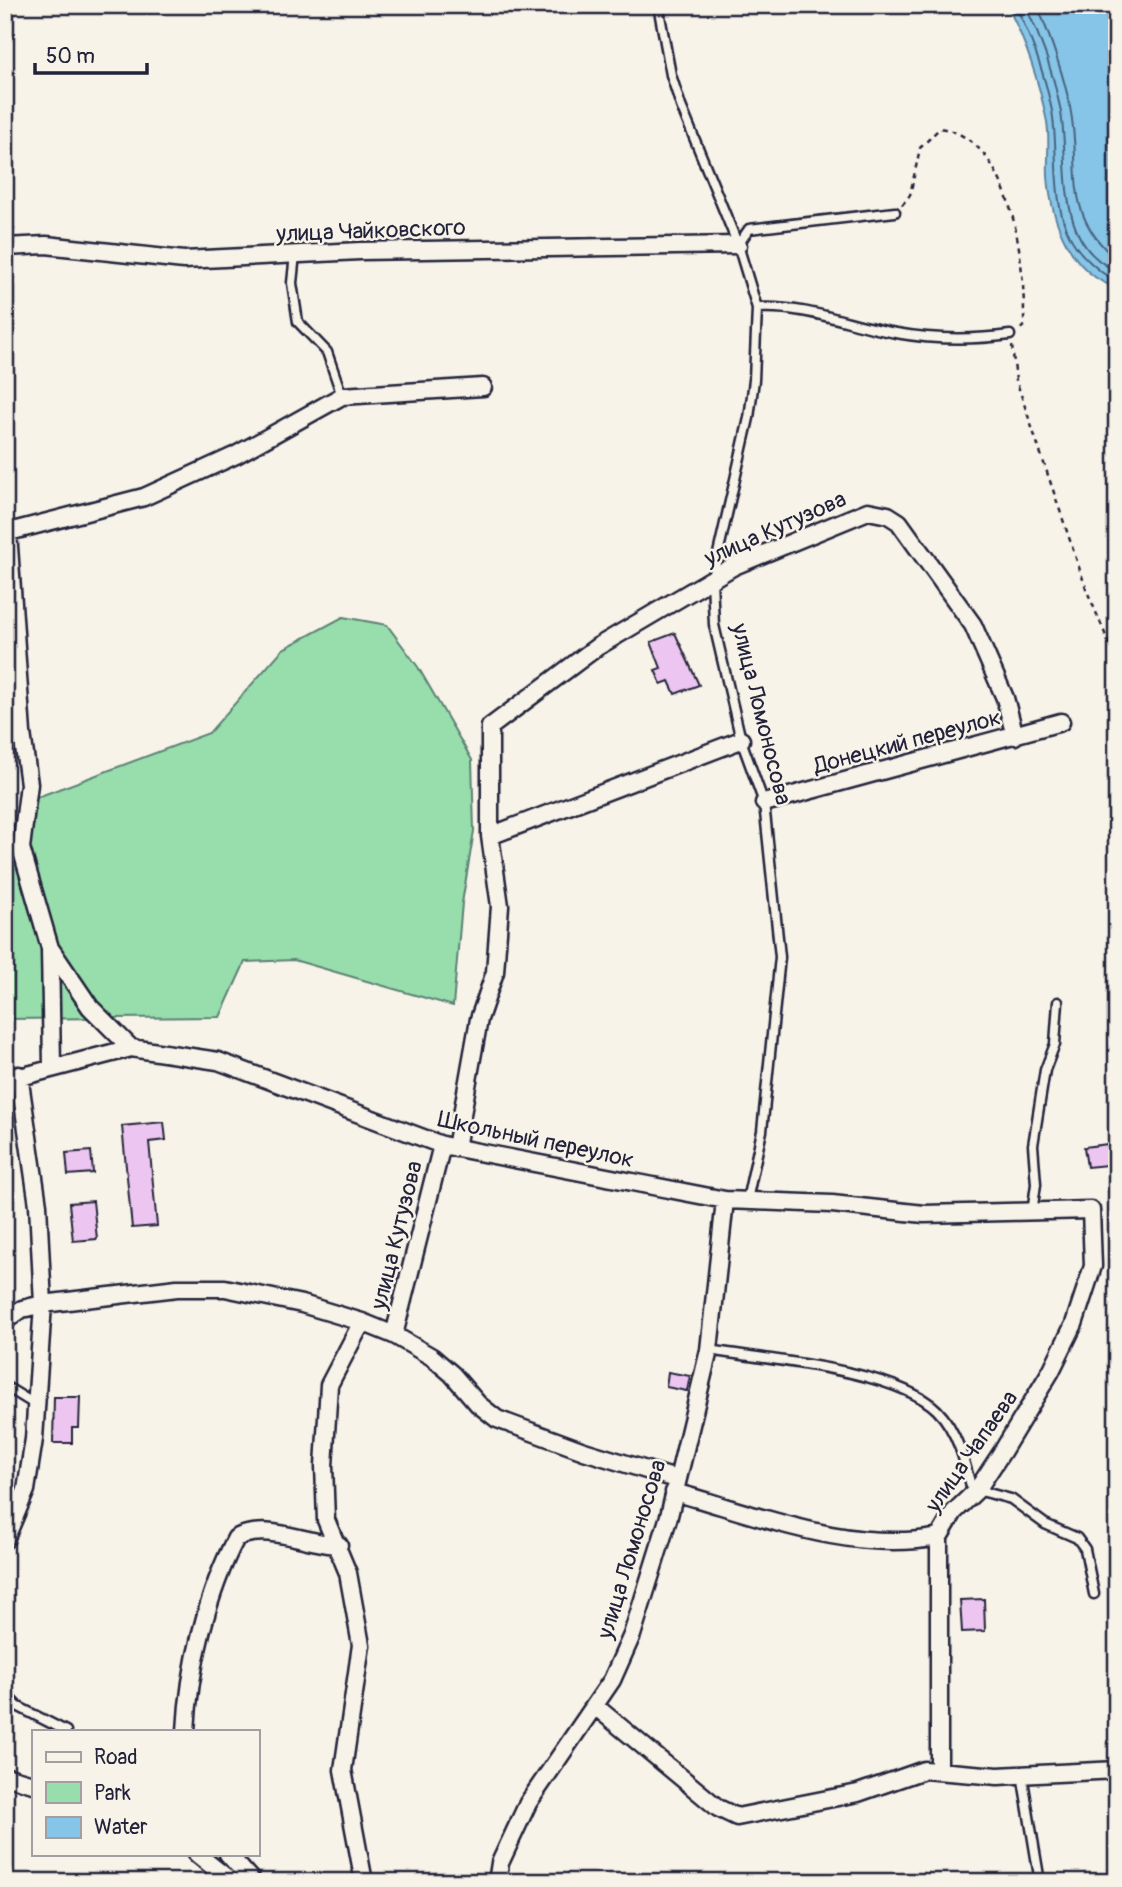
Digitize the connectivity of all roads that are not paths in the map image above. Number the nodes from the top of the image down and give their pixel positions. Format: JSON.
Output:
{"nodes":[{"id":1,"x":658,"y":5,"type":"edge"},
{"id":2,"x":895,"y":212,"type":"road end"},
{"id":3,"x":738,"y":245,"type":"junction"},
{"id":4,"x":5,"y":247,"type":"edge"},
{"id":5,"x":295,"y":254,"type":"junction"},
{"id":6,"x":757,"y":309,"type":"junction"},
{"id":7,"x":1010,"y":335,"type":"road end"},
{"id":8,"x":483,"y":387,"type":"dead end"},
{"id":9,"x":342,"y":396,"type":"junction"},
{"id":10,"x":7,"y":533,"type":"edge"},
{"id":11,"x":712,"y":580,"type":"junction"},
{"id":12,"x":5,"y":702,"type":"edge"},
{"id":13,"x":21,"y":720,"type":"junction"},
{"id":14,"x":1061,"y":722,"type":"dead end"},
{"id":15,"x":1015,"y":736,"type":"junction"},
{"id":16,"x":741,"y":740,"type":"junction"},
{"id":17,"x":764,"y":803,"type":"junction"},
{"id":18,"x":490,"y":836,"type":"junction"},
{"id":19,"x":50,"y":948,"type":"junction"},
{"id":20,"x":1058,"y":1002,"type":"dead end"},
{"id":21,"x":131,"y":1048,"type":"junction"},
{"id":22,"x":52,"y":1066,"type":"junction"},
{"id":23,"x":12,"y":1078,"type":"edge"},
{"id":24,"x":449,"y":1147,"type":"junction"},
{"id":25,"x":726,"y":1200,"type":"junction"},
{"id":26,"x":747,"y":1200,"type":"junction"},
{"id":27,"x":1091,"y":1210,"type":"joint"},
{"id":28,"x":1032,"y":1213,"type":"junction"},
{"id":29,"x":43,"y":1304,"type":"junction"},
{"id":30,"x":5,"y":1321,"type":"edge"},
{"id":31,"x":362,"y":1322,"type":"junction"},
{"id":32,"x":394,"y":1335,"type":"junction"},
{"id":33,"x":709,"y":1350,"type":"junction"},
{"id":34,"x":5,"y":1386,"type":"edge"},
{"id":35,"x":36,"y":1405,"type":"junction"},
{"id":36,"x":675,"y":1485,"type":"junction"},
{"id":37,"x":975,"y":1492,"type":"junction"},
{"id":38,"x":939,"y":1537,"type":"junction"},
{"id":39,"x":5,"y":1540,"type":"edge"},
{"id":40,"x":339,"y":1545,"type":"junction"},
{"id":41,"x":1094,"y":1594,"type":"dead end"},
{"id":42,"x":5,"y":1693,"type":"edge"},
{"id":43,"x":595,"y":1706,"type":"junction"},
{"id":44,"x":184,"y":1729,"type":"edge"},
{"id":45,"x":64,"y":1730,"type":"edge"},
{"id":46,"x":1117,"y":1770,"type":"edge"},
{"id":47,"x":939,"y":1771,"type":"junction"},
{"id":48,"x":1022,"y":1774,"type":"junction"},
{"id":49,"x":5,"y":1776,"type":"edge"},
{"id":50,"x":32,"y":1784,"type":"edge"},
{"id":51,"x":200,"y":1856,"type":"edge"},
{"id":52,"x":230,"y":1856,"type":"edge"},
{"id":53,"x":232,"y":1882,"type":"edge"},
{"id":54,"x":253,"y":1882,"type":"edge"},
{"id":55,"x":364,"y":1882,"type":"edge"},
{"id":56,"x":497,"y":1882,"type":"edge"},
{"id":57,"x":1040,"y":1882,"type":"edge"}],
"edges":[{"from":1,"to":3,"type":"lane","name":"улица Ломоносова"},
{"from":2,"to":3,"type":"lane"},
{"from":3,"to":5,"type":"street","name":"улица Чайковского"},
{"from":3,"to":6,"type":"lane","name":"улица Ломоносова"},
{"from":4,"to":5,"type":"street","name":"улица Чайковского"},
{"from":5,"to":9,"type":"lane"},
{"from":6,"to":7,"type":"lane"},
{"from":6,"to":11,"type":"lane","name":"улица Ломоносова"},
{"from":8,"to":9,"type":"street"},
{"from":9,"to":10,"type":"street"},
{"from":10,"to":13,"type":"street"},
{"from":11,"to":15,"type":"street","name":"улица Кутузова"},
{"from":11,"to":16,"type":"lane","name":"улица Ломоносова"},
{"from":11,"to":18,"type":"street","name":"улица Кутузова"},
{"from":12,"to":13,"type":"street"},
{"from":13,"to":19,"type":"street"},
{"from":14,"to":15,"type":"street","name":"Донецкий переулок"},
{"from":15,"to":17,"type":"street","name":"Донецкий переулок"},
{"from":16,"to":17,"type":"lane","name":"улица Ломоносова"},
{"from":16,"to":18,"type":"street"},
{"from":17,"to":26,"type":"lane","name":"улица Ломоносова"},
{"from":18,"to":24,"type":"street","name":"улица Кутузова"},
{"from":19,"to":21,"type":"street"},
{"from":19,"to":22,"type":"street"},
{"from":20,"to":28,"type":"lane"},
{"from":21,"to":22,"type":"street","name":"Школьный переулок"},
{"from":21,"to":24,"type":"street","name":"Школьный переулок"},
{"from":22,"to":23,"type":"street","name":"Школьный переулок"},
{"from":23,"to":29,"type":"street"},
{"from":24,"to":25,"type":"street","name":"Школьный переулок"},
{"from":24,"to":32,"type":"street","name":"улица Кутузова"},
{"from":25,"to":26,"type":"street","name":"Школьный переулок"},
{"from":25,"to":33,"type":"street","name":"улица Ломоносова"},
{"from":26,"to":28,"type":"street","name":"Школьный переулок"},
{"from":27,"to":28,"type":"street","name":"Школьный переулок"},
{"from":27,"to":37,"type":"street","name":"улица Чапаева"},
{"from":29,"to":30,"type":"street"},
{"from":29,"to":31,"type":"street"},
{"from":29,"to":35,"type":"street"},
{"from":31,"to":32,"type":"street"},
{"from":31,"to":40,"type":"street","name":"улица Кутузова"},
{"from":32,"to":36,"type":"street"},
{"from":33,"to":36,"type":"street","name":"улица Ломоносова"},
{"from":33,"to":37,"type":"lane"},
{"from":34,"to":35,"type":"lane"},
{"from":35,"to":39,"type":"street"},
{"from":36,"to":38,"type":"street"},
{"from":36,"to":43,"type":"street","name":"улица Ломоносова"},
{"from":37,"to":38,"type":"street","name":"улица Чапаева"},
{"from":37,"to":41,"type":"lane"},
{"from":38,"to":47,"type":"street","name":"улица Чапаева"},
{"from":40,"to":44,"type":"street"},
{"from":40,"to":55,"type":"street","name":"улица Кутузова"},
{"from":42,"to":45,"type":"lane"},
{"from":43,"to":47,"type":"street"},
{"from":43,"to":56,"type":"street","name":"улица Ломоносова"},
{"from":46,"to":48,"type":"street"},
{"from":47,"to":48,"type":"street"},
{"from":48,"to":57,"type":"lane"},
{"from":49,"to":50,"type":"street"},
{"from":51,"to":53,"type":"street"},
{"from":52,"to":54,"type":"street"}]}
